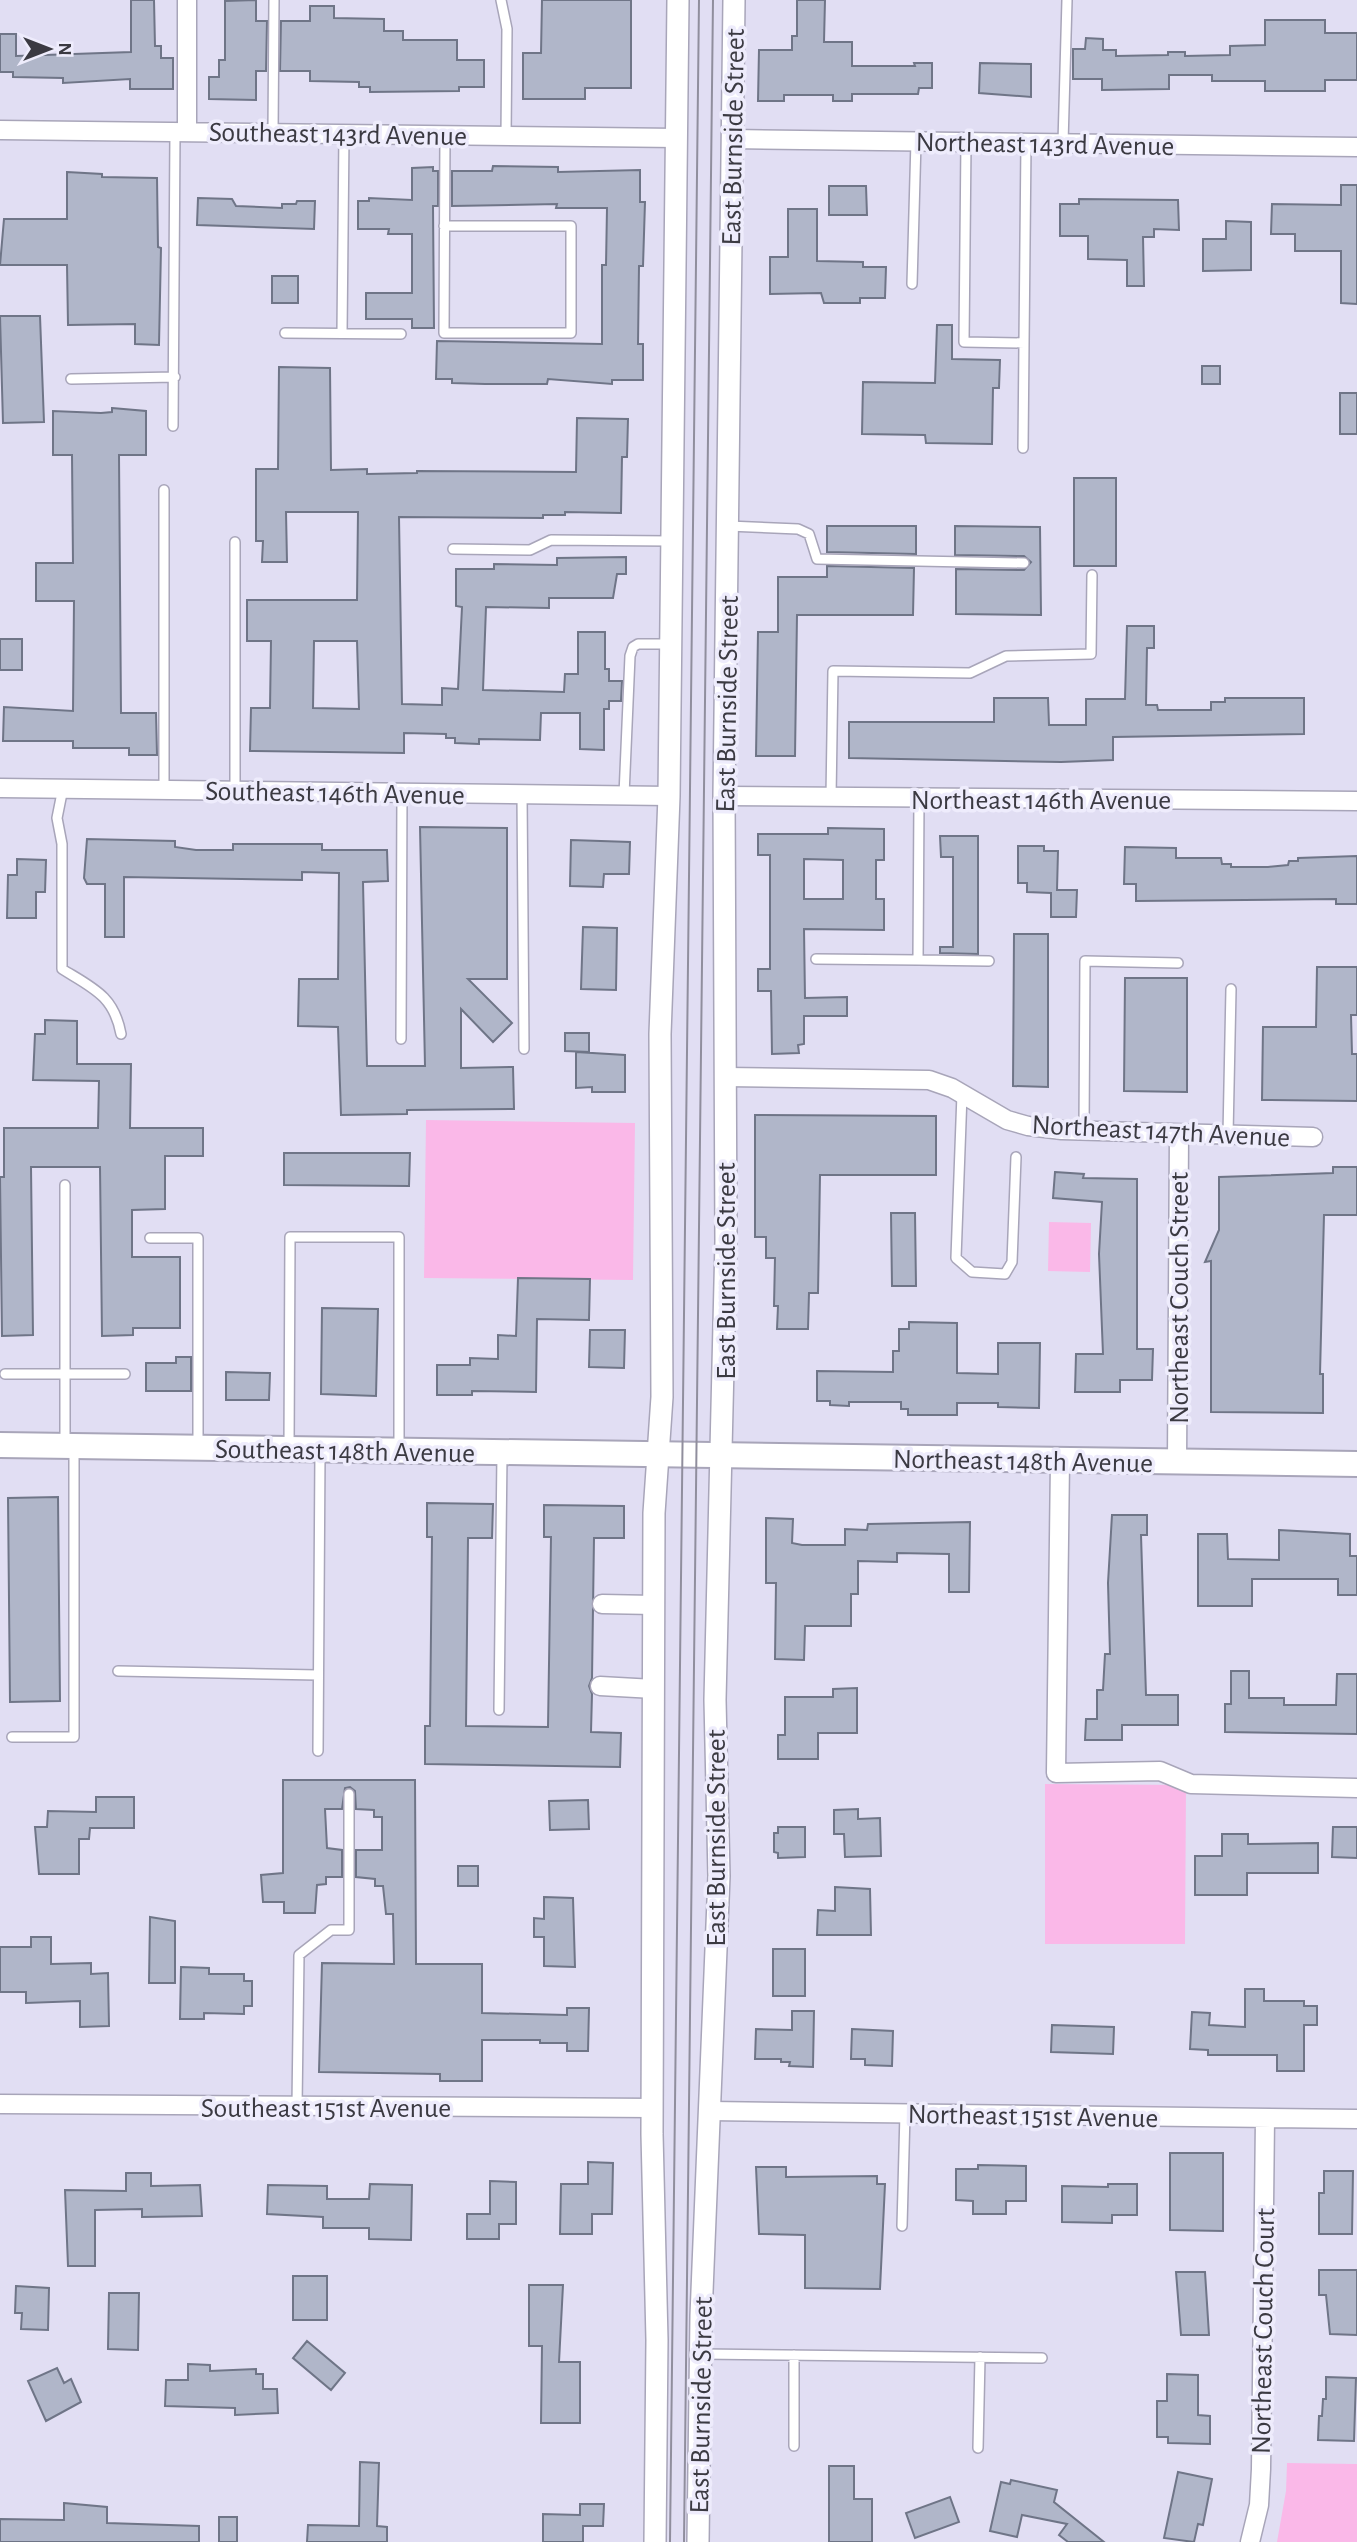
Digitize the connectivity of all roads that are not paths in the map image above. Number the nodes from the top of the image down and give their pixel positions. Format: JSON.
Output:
{"nodes":[{"id":1,"x":187,"y":0,"type":"edge"},
{"id":2,"x":274,"y":0,"type":"edge"},
{"id":3,"x":501,"y":0,"type":"edge"},
{"id":4,"x":678,"y":0,"type":"edge"},
{"id":5,"x":734,"y":0,"type":"edge"},
{"id":6,"x":1067,"y":0,"type":"edge"},
{"id":7,"x":0,"y":130,"type":"edge"},
{"id":8,"x":181,"y":131,"type":"junction"},
{"id":9,"x":273,"y":132,"type":"junction"},
{"id":10,"x":344,"y":134,"type":"junction"},
{"id":11,"x":445,"y":135,"type":"junction"},
{"id":12,"x":506,"y":136,"type":"junction"},
{"id":13,"x":677,"y":138,"type":"junction"},
{"id":14,"x":732,"y":139,"type":"junction"},
{"id":15,"x":916,"y":141,"type":"junction"},
{"id":16,"x":966,"y":142,"type":"junction"},
{"id":17,"x":1026,"y":143,"type":"junction"},
{"id":18,"x":1063,"y":143,"type":"junction"},
{"id":19,"x":1357,"y":147,"type":"edge"},
{"id":20,"x":444,"y":226,"type":"junction"},
{"id":21,"x":912,"y":284,"type":"dead end"},
{"id":22,"x":285,"y":333,"type":"dead end"},
{"id":23,"x":342,"y":333,"type":"junction"},
{"id":24,"x":401,"y":334,"type":"dead end"},
{"id":25,"x":1024,"y":343,"type":"junction"},
{"id":26,"x":175,"y":377,"type":"junction"},
{"id":27,"x":71,"y":379,"type":"dead end"},
{"id":28,"x":173,"y":426,"type":"dead end"},
{"id":29,"x":1023,"y":447,"type":"dead end"},
{"id":30,"x":164,"y":490,"type":"dead end"},
{"id":31,"x":728,"y":526,"type":"junction"},
{"id":32,"x":672,"y":541,"type":"junction"},
{"id":33,"x":234,"y":542,"type":"dead end"},
{"id":34,"x":453,"y":549,"type":"dead end"},
{"id":35,"x":1024,"y":563,"type":"dead end"},
{"id":36,"x":1092,"y":575,"type":"dead end"},
{"id":37,"x":670,"y":644,"type":"junction"},
{"id":38,"x":0,"y":788,"type":"edge"},
{"id":39,"x":63,"y":788,"type":"junction"},
{"id":40,"x":164,"y":790,"type":"junction"},
{"id":41,"x":235,"y":790,"type":"junction"},
{"id":42,"x":402,"y":792,"type":"junction"},
{"id":43,"x":522,"y":794,"type":"junction"},
{"id":44,"x":624,"y":795,"type":"junction"},
{"id":45,"x":669,"y":796,"type":"junction"},
{"id":46,"x":724,"y":796,"type":"junction"},
{"id":47,"x":831,"y":797,"type":"junction"},
{"id":48,"x":919,"y":798,"type":"junction"},
{"id":49,"x":1357,"y":801,"type":"edge"},
{"id":50,"x":816,"y":960,"type":"dead end"},
{"id":51,"x":918,"y":960,"type":"junction"},
{"id":52,"x":989,"y":961,"type":"dead end"},
{"id":53,"x":1178,"y":962,"type":"dead end"},
{"id":54,"x":1231,"y":989,"type":"dead end"},
{"id":55,"x":121,"y":1034,"type":"dead end"},
{"id":56,"x":401,"y":1039,"type":"dead end"},
{"id":57,"x":524,"y":1049,"type":"dead end"},
{"id":58,"x":726,"y":1077,"type":"junction"},
{"id":59,"x":962,"y":1094,"type":"junction"},
{"id":60,"x":1084,"y":1131,"type":"junction"},
{"id":61,"x":1179,"y":1134,"type":"junction"},
{"id":62,"x":1228,"y":1135,"type":"junction"},
{"id":63,"x":1313,"y":1137,"type":"dead end"},
{"id":64,"x":1016,"y":1157,"type":"dead end"},
{"id":65,"x":65,"y":1185,"type":"dead end"},
{"id":66,"x":150,"y":1238,"type":"dead end"},
{"id":67,"x":5,"y":1374,"type":"dead end"},
{"id":68,"x":65,"y":1374,"type":"junction"},
{"id":69,"x":125,"y":1374,"type":"dead end"},
{"id":70,"x":0,"y":1445,"type":"edge"},
{"id":71,"x":69,"y":1446,"type":"junction"},
{"id":72,"x":198,"y":1448,"type":"junction"},
{"id":73,"x":289,"y":1449,"type":"junction"},
{"id":74,"x":320,"y":1450,"type":"junction"},
{"id":75,"x":399,"y":1451,"type":"junction"},
{"id":76,"x":502,"y":1452,"type":"junction"},
{"id":77,"x":658,"y":1456,"type":"junction"},
{"id":78,"x":689,"y":1456,"type":"joint"},
{"id":79,"x":721,"y":1456,"type":"junction"},
{"id":80,"x":1060,"y":1461,"type":"junction"},
{"id":81,"x":1177,"y":1462,"type":"junction"},
{"id":82,"x":1357,"y":1464,"type":"edge"},
{"id":83,"x":602,"y":1604,"type":"dead end"},
{"id":84,"x":654,"y":1605,"type":"junction"},
{"id":85,"x":118,"y":1671,"type":"dead end"},
{"id":86,"x":317,"y":1675,"type":"junction"},
{"id":87,"x":600,"y":1686,"type":"dead end"},
{"id":88,"x":654,"y":1689,"type":"junction"},
{"id":89,"x":499,"y":1710,"type":"dead end"},
{"id":90,"x":12,"y":1737,"type":"dead end"},
{"id":91,"x":318,"y":1751,"type":"dead end"},
{"id":92,"x":1357,"y":1788,"type":"edge"},
{"id":93,"x":349,"y":1794,"type":"dead end"},
{"id":94,"x":0,"y":2104,"type":"edge"},
{"id":95,"x":297,"y":2108,"type":"junction"},
{"id":96,"x":653,"y":2108,"type":"junction"},
{"id":97,"x":710,"y":2111,"type":"junction"},
{"id":98,"x":905,"y":2113,"type":"junction"},
{"id":99,"x":1265,"y":2118,"type":"junction"},
{"id":100,"x":1357,"y":2119,"type":"edge"},
{"id":101,"x":902,"y":2226,"type":"dead end"},
{"id":102,"x":701,"y":2354,"type":"junction"},
{"id":103,"x":794,"y":2355,"type":"junction"},
{"id":104,"x":980,"y":2357,"type":"junction"},
{"id":105,"x":1042,"y":2358,"type":"dead end"},
{"id":106,"x":794,"y":2446,"type":"dead end"},
{"id":107,"x":978,"y":2448,"type":"dead end"},
{"id":108,"x":655,"y":2542,"type":"edge"},
{"id":109,"x":698,"y":2542,"type":"edge"},
{"id":110,"x":1250,"y":2542,"type":"edge"}],
"edges":[{"from":1,"to":8,"type":"street"},
{"from":2,"to":9,"type":"lane"},
{"from":3,"to":12,"type":"lane"},
{"from":4,"to":13,"type":"street","name":"East Burnside Street"},
{"from":5,"to":14,"type":"street","name":"East Burnside Street"},
{"from":6,"to":18,"type":"lane"},
{"from":7,"to":8,"type":"street","name":"Southeast 143rd Avenue"},
{"from":8,"to":9,"type":"street","name":"Southeast 143rd Avenue"},
{"from":8,"to":26,"type":"lane"},
{"from":9,"to":10,"type":"street","name":"Southeast 143rd Avenue"},
{"from":10,"to":11,"type":"street","name":"Southeast 143rd Avenue"},
{"from":10,"to":23,"type":"lane"},
{"from":11,"to":12,"type":"street","name":"Southeast 143rd Avenue"},
{"from":11,"to":20,"type":"lane"},
{"from":12,"to":13,"type":"street","name":"Southeast 143rd Avenue"},
{"from":13,"to":32,"type":"street","name":"East Burnside Street"},
{"from":14,"to":15,"type":"street","name":"Northeast 143rd Avenue"},
{"from":14,"to":31,"type":"street","name":"East Burnside Street"},
{"from":15,"to":16,"type":"street","name":"Northeast 143rd Avenue"},
{"from":15,"to":21,"type":"lane"},
{"from":16,"to":17,"type":"street","name":"Northeast 143rd Avenue"},
{"from":16,"to":25,"type":"lane"},
{"from":17,"to":18,"type":"street","name":"Northeast 143rd Avenue"},
{"from":17,"to":25,"type":"lane"},
{"from":18,"to":19,"type":"street","name":"Northeast 143rd Avenue"},
{"from":20,"to":20,"type":"lane"},
{"from":22,"to":23,"type":"lane"},
{"from":23,"to":24,"type":"lane"},
{"from":25,"to":29,"type":"lane"},
{"from":26,"to":27,"type":"lane"},
{"from":26,"to":28,"type":"lane"},
{"from":30,"to":40,"type":"lane"},
{"from":31,"to":35,"type":"lane"},
{"from":31,"to":46,"type":"street","name":"East Burnside Street"},
{"from":32,"to":34,"type":"lane"},
{"from":32,"to":37,"type":"street","name":"East Burnside Street"},
{"from":33,"to":41,"type":"lane"},
{"from":36,"to":47,"type":"lane"},
{"from":37,"to":44,"type":"lane"},
{"from":37,"to":45,"type":"street","name":"East Burnside Street"},
{"from":38,"to":39,"type":"street","name":"Southeast 146th Avenue"},
{"from":39,"to":40,"type":"street","name":"Southeast 146th Avenue"},
{"from":39,"to":55,"type":"lane"},
{"from":40,"to":41,"type":"street","name":"Southeast 146th Avenue"},
{"from":41,"to":42,"type":"street","name":"Southeast 146th Avenue"},
{"from":42,"to":43,"type":"street","name":"Southeast 146th Avenue"},
{"from":42,"to":56,"type":"lane"},
{"from":43,"to":44,"type":"street","name":"Southeast 146th Avenue"},
{"from":43,"to":57,"type":"lane"},
{"from":44,"to":45,"type":"street","name":"Southeast 146th Avenue"},
{"from":45,"to":77,"type":"street","name":"East Burnside Street"},
{"from":46,"to":47,"type":"street","name":"Northeast 146th Avenue"},
{"from":46,"to":58,"type":"street","name":"East Burnside Street"},
{"from":47,"to":48,"type":"street","name":"Northeast 146th Avenue"},
{"from":48,"to":49,"type":"street","name":"Northeast 146th Avenue"},
{"from":48,"to":51,"type":"lane"},
{"from":50,"to":51,"type":"lane"},
{"from":51,"to":52,"type":"lane"},
{"from":53,"to":60,"type":"lane"},
{"from":54,"to":62,"type":"lane"},
{"from":58,"to":59,"type":"street","name":"Northeast 147th Avenue"},
{"from":58,"to":79,"type":"street","name":"East Burnside Street"},
{"from":59,"to":60,"type":"street","name":"Northeast 147th Avenue"},
{"from":59,"to":64,"type":"lane"},
{"from":60,"to":61,"type":"street","name":"Northeast 147th Avenue"},
{"from":61,"to":62,"type":"street","name":"Northeast 147th Avenue"},
{"from":61,"to":81,"type":"street","name":"Northeast Couch Street"},
{"from":62,"to":63,"type":"street","name":"Northeast 147th Avenue"},
{"from":65,"to":68,"type":"lane"},
{"from":66,"to":72,"type":"lane"},
{"from":67,"to":68,"type":"lane"},
{"from":68,"to":69,"type":"lane"},
{"from":68,"to":71,"type":"lane"},
{"from":70,"to":71,"type":"main road","name":"Southeast 148th Avenue"},
{"from":71,"to":72,"type":"main road","name":"Southeast 148th Avenue"},
{"from":71,"to":90,"type":"lane"},
{"from":72,"to":73,"type":"main road","name":"Southeast 148th Avenue"},
{"from":73,"to":74,"type":"main road","name":"Southeast 148th Avenue"},
{"from":73,"to":75,"type":"lane"},
{"from":74,"to":75,"type":"main road","name":"Southeast 148th Avenue"},
{"from":74,"to":86,"type":"lane"},
{"from":75,"to":76,"type":"main road","name":"Southeast 148th Avenue"},
{"from":76,"to":77,"type":"main road","name":"Southeast 148th Avenue"},
{"from":76,"to":89,"type":"lane"},
{"from":77,"to":78,"type":"main road","name":"Southeast 148th Avenue"},
{"from":77,"to":84,"type":"street","name":"East Burnside Street"},
{"from":78,"to":79,"type":"main road","name":"Northeast 148th Avenue"},
{"from":79,"to":80,"type":"main road","name":"Northeast 148th Avenue"},
{"from":79,"to":97,"type":"street","name":"East Burnside Street"},
{"from":80,"to":81,"type":"main road","name":"Northeast 148th Avenue"},
{"from":80,"to":92,"type":"street"},
{"from":81,"to":82,"type":"main road","name":"Northeast 148th Avenue"},
{"from":83,"to":84,"type":"street"},
{"from":84,"to":88,"type":"street","name":"East Burnside Street"},
{"from":85,"to":86,"type":"lane"},
{"from":86,"to":91,"type":"lane"},
{"from":87,"to":88,"type":"street"},
{"from":88,"to":96,"type":"street","name":"East Burnside Street"},
{"from":93,"to":95,"type":"lane"},
{"from":94,"to":95,"type":"street","name":"Southeast 151st Avenue"},
{"from":95,"to":96,"type":"street","name":"Southeast 151st Avenue"},
{"from":96,"to":108,"type":"street","name":"East Burnside Street"},
{"from":97,"to":98,"type":"street","name":"Northeast 151st Avenue"},
{"from":97,"to":102,"type":"street","name":"East Burnside Street"},
{"from":98,"to":99,"type":"street","name":"Northeast 151st Avenue"},
{"from":98,"to":101,"type":"lane"},
{"from":99,"to":100,"type":"street","name":"Northeast 151st Avenue"},
{"from":99,"to":110,"type":"street","name":"Northeast Couch Court"},
{"from":102,"to":103,"type":"lane"},
{"from":102,"to":109,"type":"street","name":"East Burnside Street"},
{"from":103,"to":104,"type":"lane"},
{"from":103,"to":106,"type":"lane"},
{"from":104,"to":105,"type":"lane"},
{"from":104,"to":107,"type":"lane"}]}
